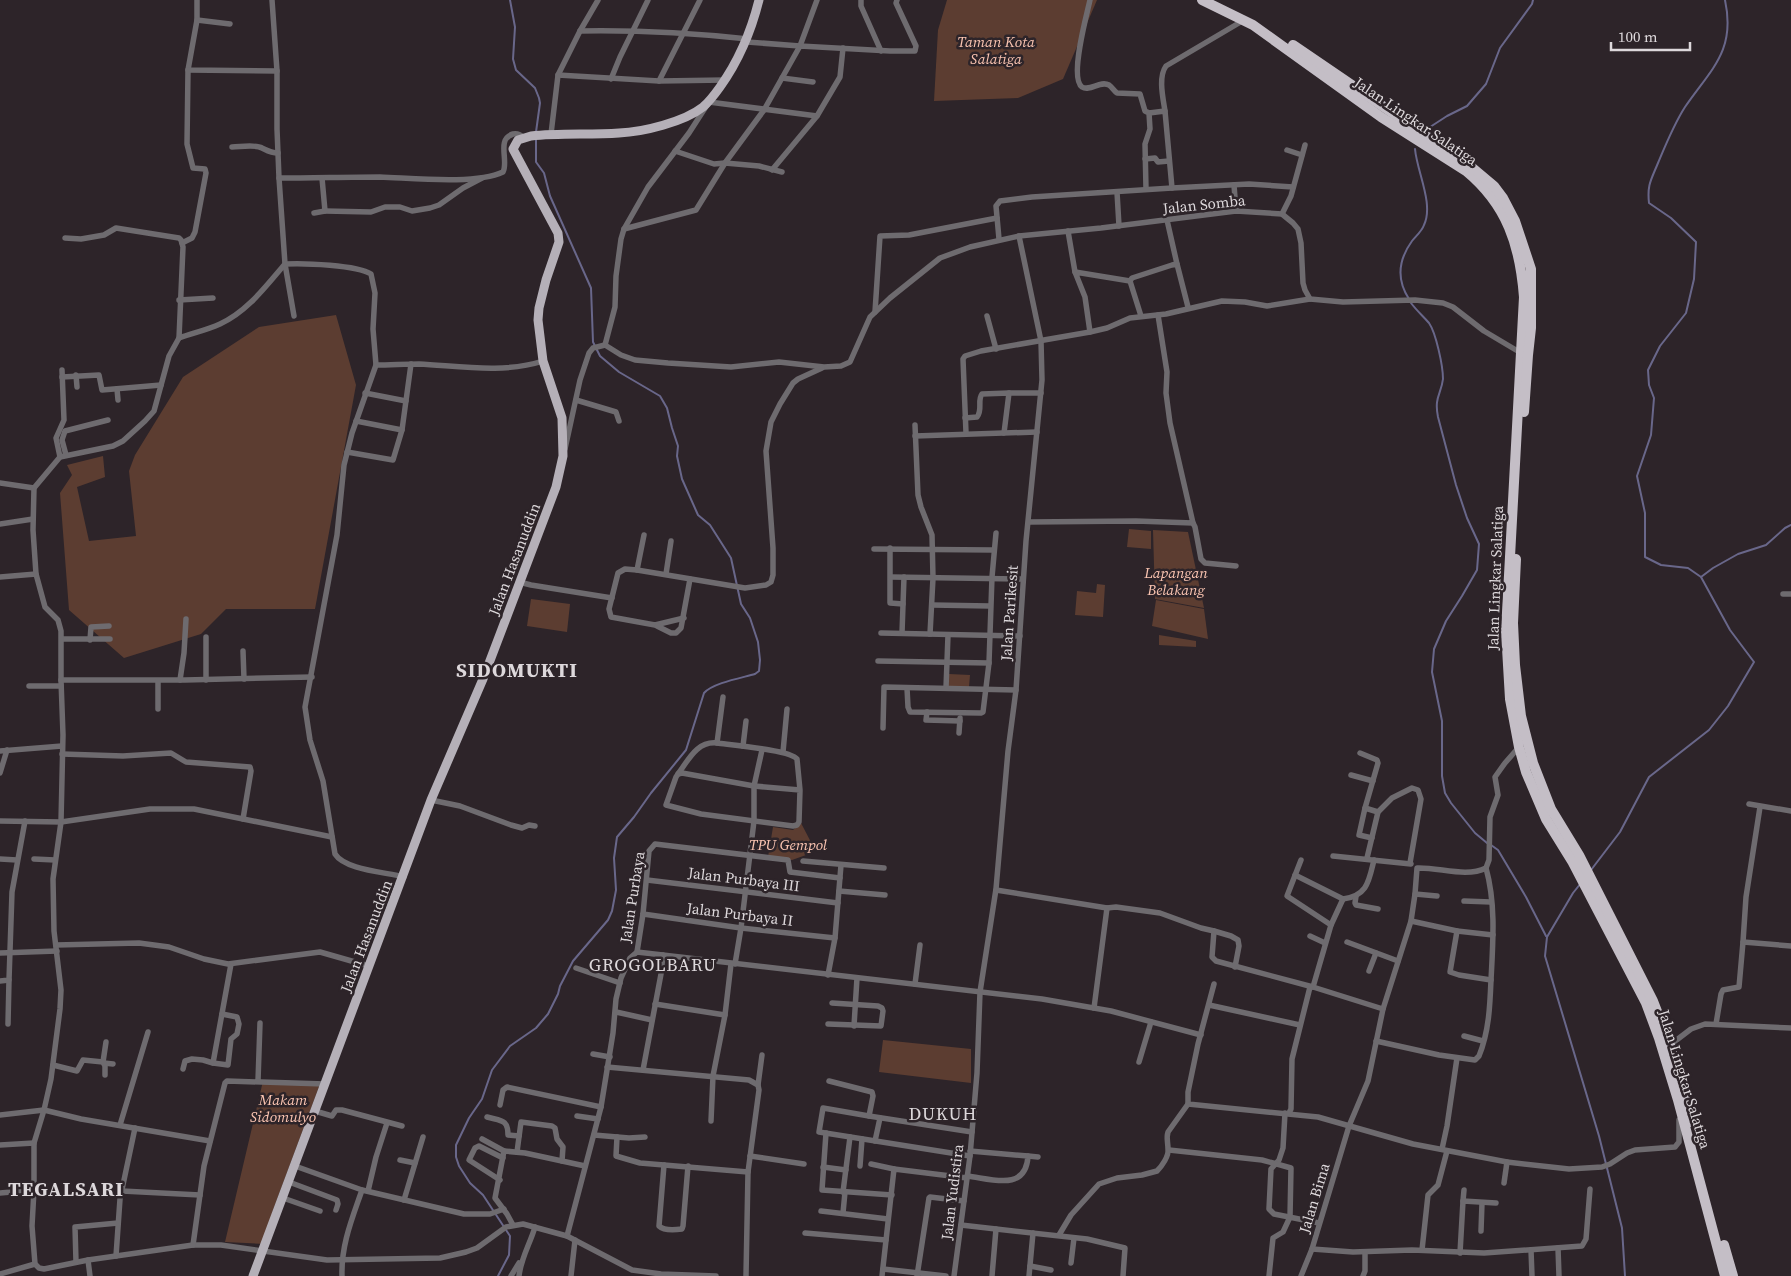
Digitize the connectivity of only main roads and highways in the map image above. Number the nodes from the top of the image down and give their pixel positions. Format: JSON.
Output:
{"nodes":[{"id":1,"x":759,"y":0,"type":"edge"},
{"id":2,"x":1202,"y":0,"type":"edge"},
{"id":3,"x":1218,"y":0,"type":"edge"},
{"id":4,"x":1524,"y":354,"type":"junction"},
{"id":5,"x":1592,"y":893,"type":"junction"},
{"id":6,"x":1672,"y":1068,"type":"junction"},
{"id":7,"x":1681,"y":1098,"type":"junction"},
{"id":8,"x":253,"y":1276,"type":"edge"},
{"id":9,"x":1725,"y":1276,"type":"edge"},
{"id":10,"x":1733,"y":1276,"type":"edge"}],
"edges":[{"from":1,"to":8,"type":"main road","name":"Jalan Hasanuddin"},
{"from":2,"to":4,"type":"highway","name":"Jalan Lingkar Salatiga"},
{"from":3,"to":4,"type":"highway","name":"Jalan Lingkar Salatiga"},
{"from":4,"to":5,"type":"highway","name":"Jalan Lingkar Salatiga"},
{"from":5,"to":6,"type":"highway","name":"Jalan Lingkar Salatiga"},
{"from":5,"to":6,"type":"highway","name":"Jalan Lingkar Salatiga"},
{"from":6,"to":7,"type":"highway","name":"Jalan Lingkar Salatiga"},
{"from":7,"to":9,"type":"highway","name":"Jalan Lingkar Salatiga"},
{"from":7,"to":10,"type":"highway","name":"Jalan Lingkar Salatiga"}]}
